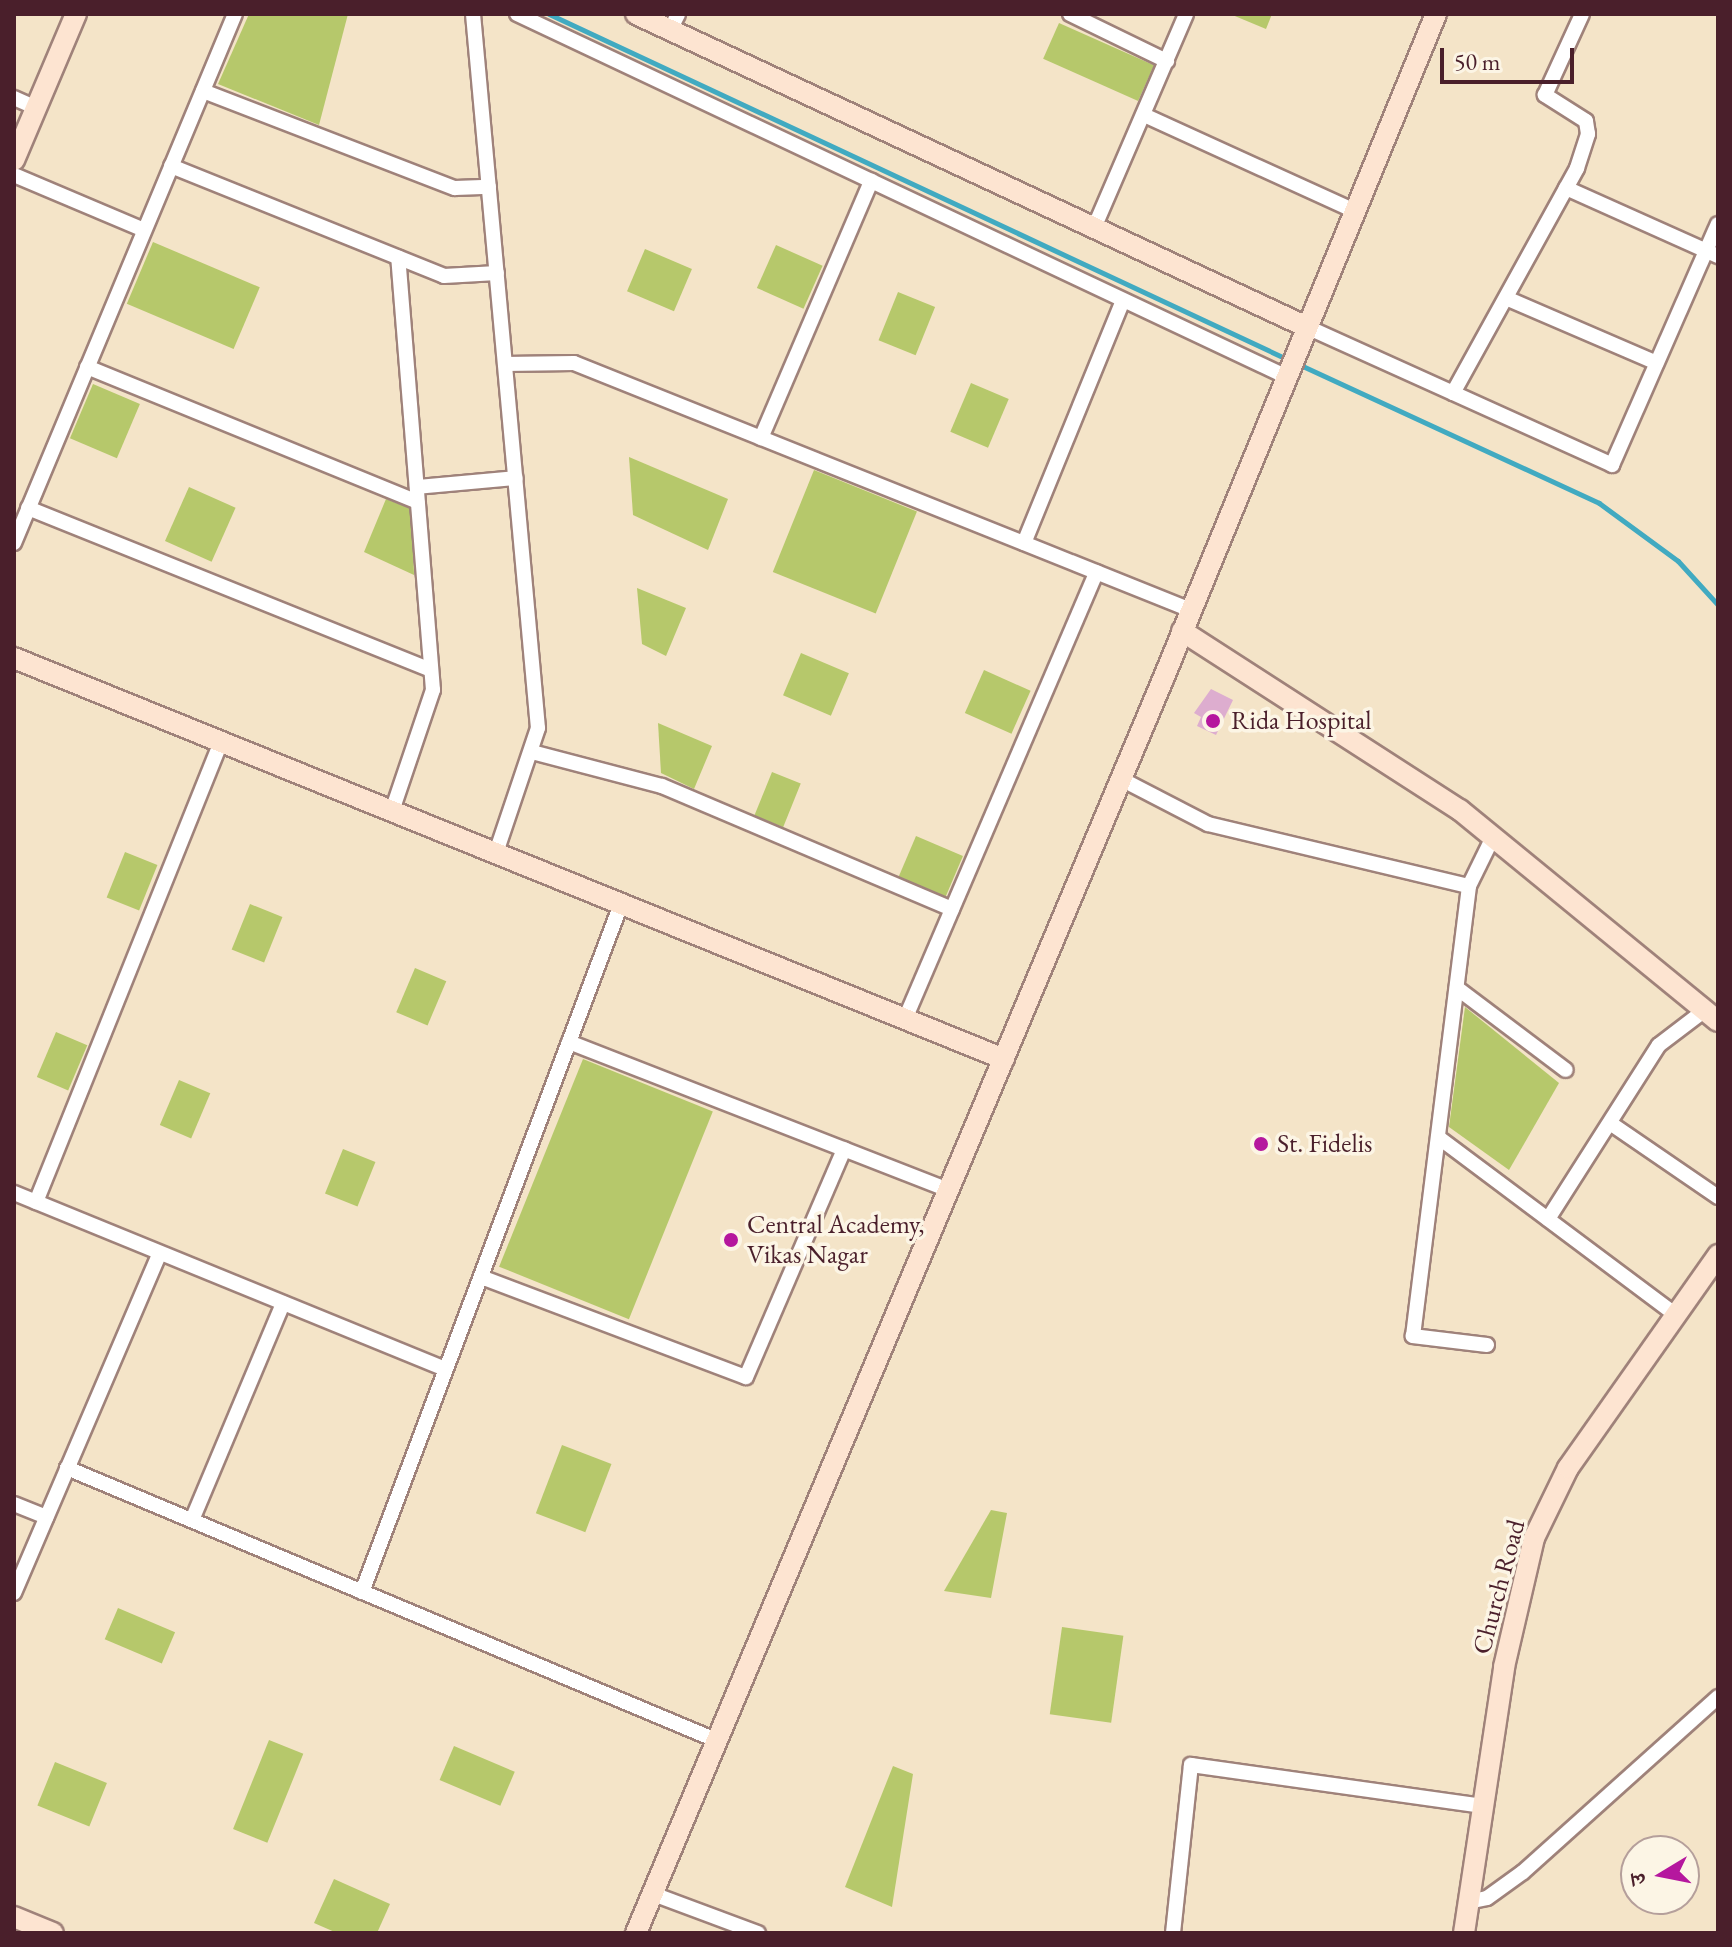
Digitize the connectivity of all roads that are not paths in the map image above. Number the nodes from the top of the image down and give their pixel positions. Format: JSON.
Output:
{"nodes":[{"id":1,"x":76,"y":14,"type":"edge"},
{"id":2,"x":235,"y":14,"type":"edge"},
{"id":3,"x":473,"y":14,"type":"edge"},
{"id":4,"x":517,"y":14,"type":"edge"},
{"id":5,"x":636,"y":14,"type":"edge"},
{"id":6,"x":1070,"y":14,"type":"edge"},
{"id":7,"x":1186,"y":14,"type":"edge"},
{"id":8,"x":1436,"y":14,"type":"edge"},
{"id":9,"x":1582,"y":14,"type":"edge"},
{"id":10,"x":674,"y":22,"type":"edge"},
{"id":11,"x":1167,"y":61,"type":"junction"},
{"id":12,"x":203,"y":91,"type":"junction"},
{"id":13,"x":14,"y":98,"type":"edge"},
{"id":14,"x":36,"y":108,"type":"junction"},
{"id":15,"x":1144,"y":115,"type":"junction"},
{"id":16,"x":14,"y":160,"type":"edge"},
{"id":17,"x":171,"y":166,"type":"junction"},
{"id":18,"x":14,"y":175,"type":"edge"},
{"id":19,"x":871,"y":181,"type":"junction"},
{"id":20,"x":489,"y":187,"type":"junction"},
{"id":21,"x":1566,"y":188,"type":"junction"},
{"id":22,"x":1355,"y":211,"type":"junction"},
{"id":23,"x":1718,"y":224,"type":"edge"},
{"id":24,"x":1094,"y":228,"type":"junction"},
{"id":25,"x":144,"y":230,"type":"junction"},
{"id":26,"x":1712,"y":253,"type":"edge"},
{"id":27,"x":398,"y":257,"type":"junction"},
{"id":28,"x":497,"y":273,"type":"junction"},
{"id":29,"x":1506,"y":298,"type":"junction"},
{"id":30,"x":1123,"y":300,"type":"junction"},
{"id":31,"x":1307,"y":327,"type":"junction"},
{"id":32,"x":1657,"y":363,"type":"junction"},
{"id":33,"x":505,"y":364,"type":"junction"},
{"id":34,"x":87,"y":367,"type":"junction"},
{"id":35,"x":1291,"y":367,"type":"junction"},
{"id":36,"x":1453,"y":393,"type":"junction"},
{"id":37,"x":761,"y":438,"type":"junction"},
{"id":38,"x":516,"y":478,"type":"junction"},
{"id":39,"x":417,"y":494,"type":"junction"},
{"id":40,"x":28,"y":508,"type":"junction"},
{"id":41,"x":14,"y":543,"type":"edge"},
{"id":42,"x":1024,"y":543,"type":"junction"},
{"id":43,"x":1097,"y":572,"type":"junction"},
{"id":44,"x":1191,"y":610,"type":"junction"},
{"id":45,"x":1182,"y":631,"type":"junction"},
{"id":46,"x":14,"y":658,"type":"edge"},
{"id":47,"x":431,"y":670,"type":"junction"},
{"id":48,"x":221,"y":742,"type":"junction"},
{"id":49,"x":532,"y":752,"type":"junction"},
{"id":50,"x":1121,"y":779,"type":"junction"},
{"id":51,"x":392,"y":811,"type":"junction"},
{"id":52,"x":1493,"y":837,"type":"junction"},
{"id":53,"x":496,"y":853,"type":"junction"},
{"id":54,"x":1469,"y":886,"type":"junction"},
{"id":55,"x":621,"y":904,"type":"junction"},
{"id":56,"x":952,"y":909,"type":"junction"},
{"id":57,"x":1457,"y":988,"type":"junction"},
{"id":58,"x":1711,"y":1015,"type":"edge"},
{"id":59,"x":905,"y":1019,"type":"junction"},
{"id":60,"x":569,"y":1042,"type":"junction"},
{"id":61,"x":1004,"y":1059,"type":"junction"},
{"id":62,"x":1566,"y":1070,"type":"dead end"},
{"id":63,"x":1610,"y":1123,"type":"junction"},
{"id":64,"x":1438,"y":1137,"type":"junction"},
{"id":65,"x":844,"y":1149,"type":"junction"},
{"id":66,"x":949,"y":1190,"type":"junction"},
{"id":67,"x":14,"y":1193,"type":"edge"},
{"id":68,"x":1718,"y":1197,"type":"edge"},
{"id":69,"x":36,"y":1202,"type":"junction"},
{"id":70,"x":1548,"y":1219,"type":"junction"},
{"id":71,"x":160,"y":1253,"type":"junction"},
{"id":72,"x":1718,"y":1255,"type":"edge"},
{"id":73,"x":481,"y":1277,"type":"junction"},
{"id":74,"x":283,"y":1303,"type":"junction"},
{"id":75,"x":1676,"y":1315,"type":"junction"},
{"id":76,"x":1487,"y":1345,"type":"dead end"},
{"id":77,"x":446,"y":1369,"type":"junction"},
{"id":78,"x":67,"y":1468,"type":"junction"},
{"id":79,"x":14,"y":1504,"type":"edge"},
{"id":80,"x":46,"y":1517,"type":"junction"},
{"id":81,"x":192,"y":1520,"type":"junction"},
{"id":82,"x":362,"y":1592,"type":"junction"},
{"id":83,"x":14,"y":1593,"type":"edge"},
{"id":84,"x":1718,"y":1697,"type":"edge"},
{"id":85,"x":718,"y":1741,"type":"junction"},
{"id":86,"x":1483,"y":1806,"type":"junction"},
{"id":87,"x":653,"y":1894,"type":"junction"},
{"id":88,"x":1468,"y":1902,"type":"junction"},
{"id":89,"x":14,"y":1917,"type":"edge"},
{"id":90,"x":53,"y":1933,"type":"edge"},
{"id":91,"x":636,"y":1933,"type":"edge"},
{"id":92,"x":758,"y":1933,"type":"edge"},
{"id":93,"x":1173,"y":1933,"type":"edge"},
{"id":94,"x":1464,"y":1933,"type":"edge"}],
"edges":[{"from":1,"to":14,"type":"street"},
{"from":2,"to":12,"type":"street"},
{"from":3,"to":20,"type":"street"},
{"from":4,"to":19,"type":"street"},
{"from":5,"to":10,"type":"street"},
{"from":6,"to":11,"type":"street"},
{"from":7,"to":11,"type":"street"},
{"from":8,"to":22,"type":"street"},
{"from":9,"to":21,"type":"street"},
{"from":10,"to":24,"type":"street"},
{"from":11,"to":15,"type":"street"},
{"from":12,"to":17,"type":"street"},
{"from":12,"to":20,"type":"street"},
{"from":13,"to":14,"type":"street"},
{"from":14,"to":16,"type":"street"},
{"from":15,"to":22,"type":"street"},
{"from":15,"to":24,"type":"street"},
{"from":17,"to":25,"type":"street"},
{"from":17,"to":27,"type":"street"},
{"from":18,"to":25,"type":"street"},
{"from":19,"to":30,"type":"street"},
{"from":19,"to":37,"type":"street"},
{"from":20,"to":28,"type":"street"},
{"from":21,"to":26,"type":"street"},
{"from":21,"to":29,"type":"street"},
{"from":22,"to":31,"type":"street"},
{"from":23,"to":26,"type":"street"},
{"from":24,"to":31,"type":"street"},
{"from":25,"to":34,"type":"street"},
{"from":26,"to":32,"type":"street"},
{"from":27,"to":28,"type":"street"},
{"from":27,"to":39,"type":"street"},
{"from":28,"to":33,"type":"street"},
{"from":29,"to":32,"type":"street"},
{"from":29,"to":36,"type":"street"},
{"from":30,"to":35,"type":"street"},
{"from":30,"to":42,"type":"street"},
{"from":31,"to":35,"type":"street"},
{"from":31,"to":36,"type":"street"},
{"from":32,"to":36,"type":"street"},
{"from":33,"to":37,"type":"street"},
{"from":33,"to":38,"type":"street"},
{"from":34,"to":39,"type":"street"},
{"from":34,"to":40,"type":"street"},
{"from":35,"to":44,"type":"street"},
{"from":37,"to":42,"type":"street"},
{"from":38,"to":39,"type":"street"},
{"from":38,"to":49,"type":"street"},
{"from":39,"to":47,"type":"street"},
{"from":40,"to":41,"type":"street"},
{"from":40,"to":47,"type":"street"},
{"from":42,"to":43,"type":"street"},
{"from":43,"to":44,"type":"street"},
{"from":43,"to":56,"type":"street"},
{"from":44,"to":45,"type":"street"},
{"from":45,"to":50,"type":"street"},
{"from":45,"to":52,"type":"street"},
{"from":46,"to":48,"type":"street"},
{"from":47,"to":51,"type":"street"},
{"from":48,"to":51,"type":"street"},
{"from":48,"to":69,"type":"street"},
{"from":49,"to":53,"type":"street"},
{"from":49,"to":56,"type":"street"},
{"from":50,"to":54,"type":"street"},
{"from":50,"to":61,"type":"street"},
{"from":51,"to":53,"type":"street"},
{"from":52,"to":54,"type":"street"},
{"from":52,"to":58,"type":"street"},
{"from":53,"to":55,"type":"street"},
{"from":54,"to":57,"type":"street"},
{"from":55,"to":59,"type":"street"},
{"from":55,"to":60,"type":"street"},
{"from":56,"to":59,"type":"street"},
{"from":57,"to":62,"type":"street"},
{"from":57,"to":64,"type":"street"},
{"from":58,"to":63,"type":"street"},
{"from":59,"to":61,"type":"street"},
{"from":60,"to":65,"type":"street"},
{"from":60,"to":73,"type":"street"},
{"from":61,"to":66,"type":"street"},
{"from":63,"to":68,"type":"street"},
{"from":63,"to":70,"type":"street"},
{"from":64,"to":70,"type":"street"},
{"from":64,"to":76,"type":"street"},
{"from":65,"to":66,"type":"street"},
{"from":65,"to":73,"type":"street"},
{"from":66,"to":85,"type":"street"},
{"from":67,"to":69,"type":"street"},
{"from":69,"to":71,"type":"street"},
{"from":70,"to":75,"type":"street"},
{"from":71,"to":74,"type":"street"},
{"from":71,"to":78,"type":"street"},
{"from":72,"to":75,"type":"street","name":"Church Road"},
{"from":73,"to":77,"type":"street"},
{"from":74,"to":77,"type":"street"},
{"from":74,"to":81,"type":"street"},
{"from":75,"to":86,"type":"street","name":"Church Road"},
{"from":77,"to":82,"type":"street"},
{"from":78,"to":80,"type":"street"},
{"from":78,"to":81,"type":"street"},
{"from":79,"to":80,"type":"street"},
{"from":80,"to":83,"type":"street"},
{"from":81,"to":82,"type":"street"},
{"from":82,"to":85,"type":"street"},
{"from":84,"to":88,"type":"street"},
{"from":85,"to":87,"type":"street"},
{"from":86,"to":88,"type":"street","name":"Church Road"},
{"from":86,"to":93,"type":"street"},
{"from":87,"to":91,"type":"street"},
{"from":87,"to":92,"type":"street"},
{"from":88,"to":94,"type":"street","name":"Church Road"},
{"from":89,"to":90,"type":"street"}]}
